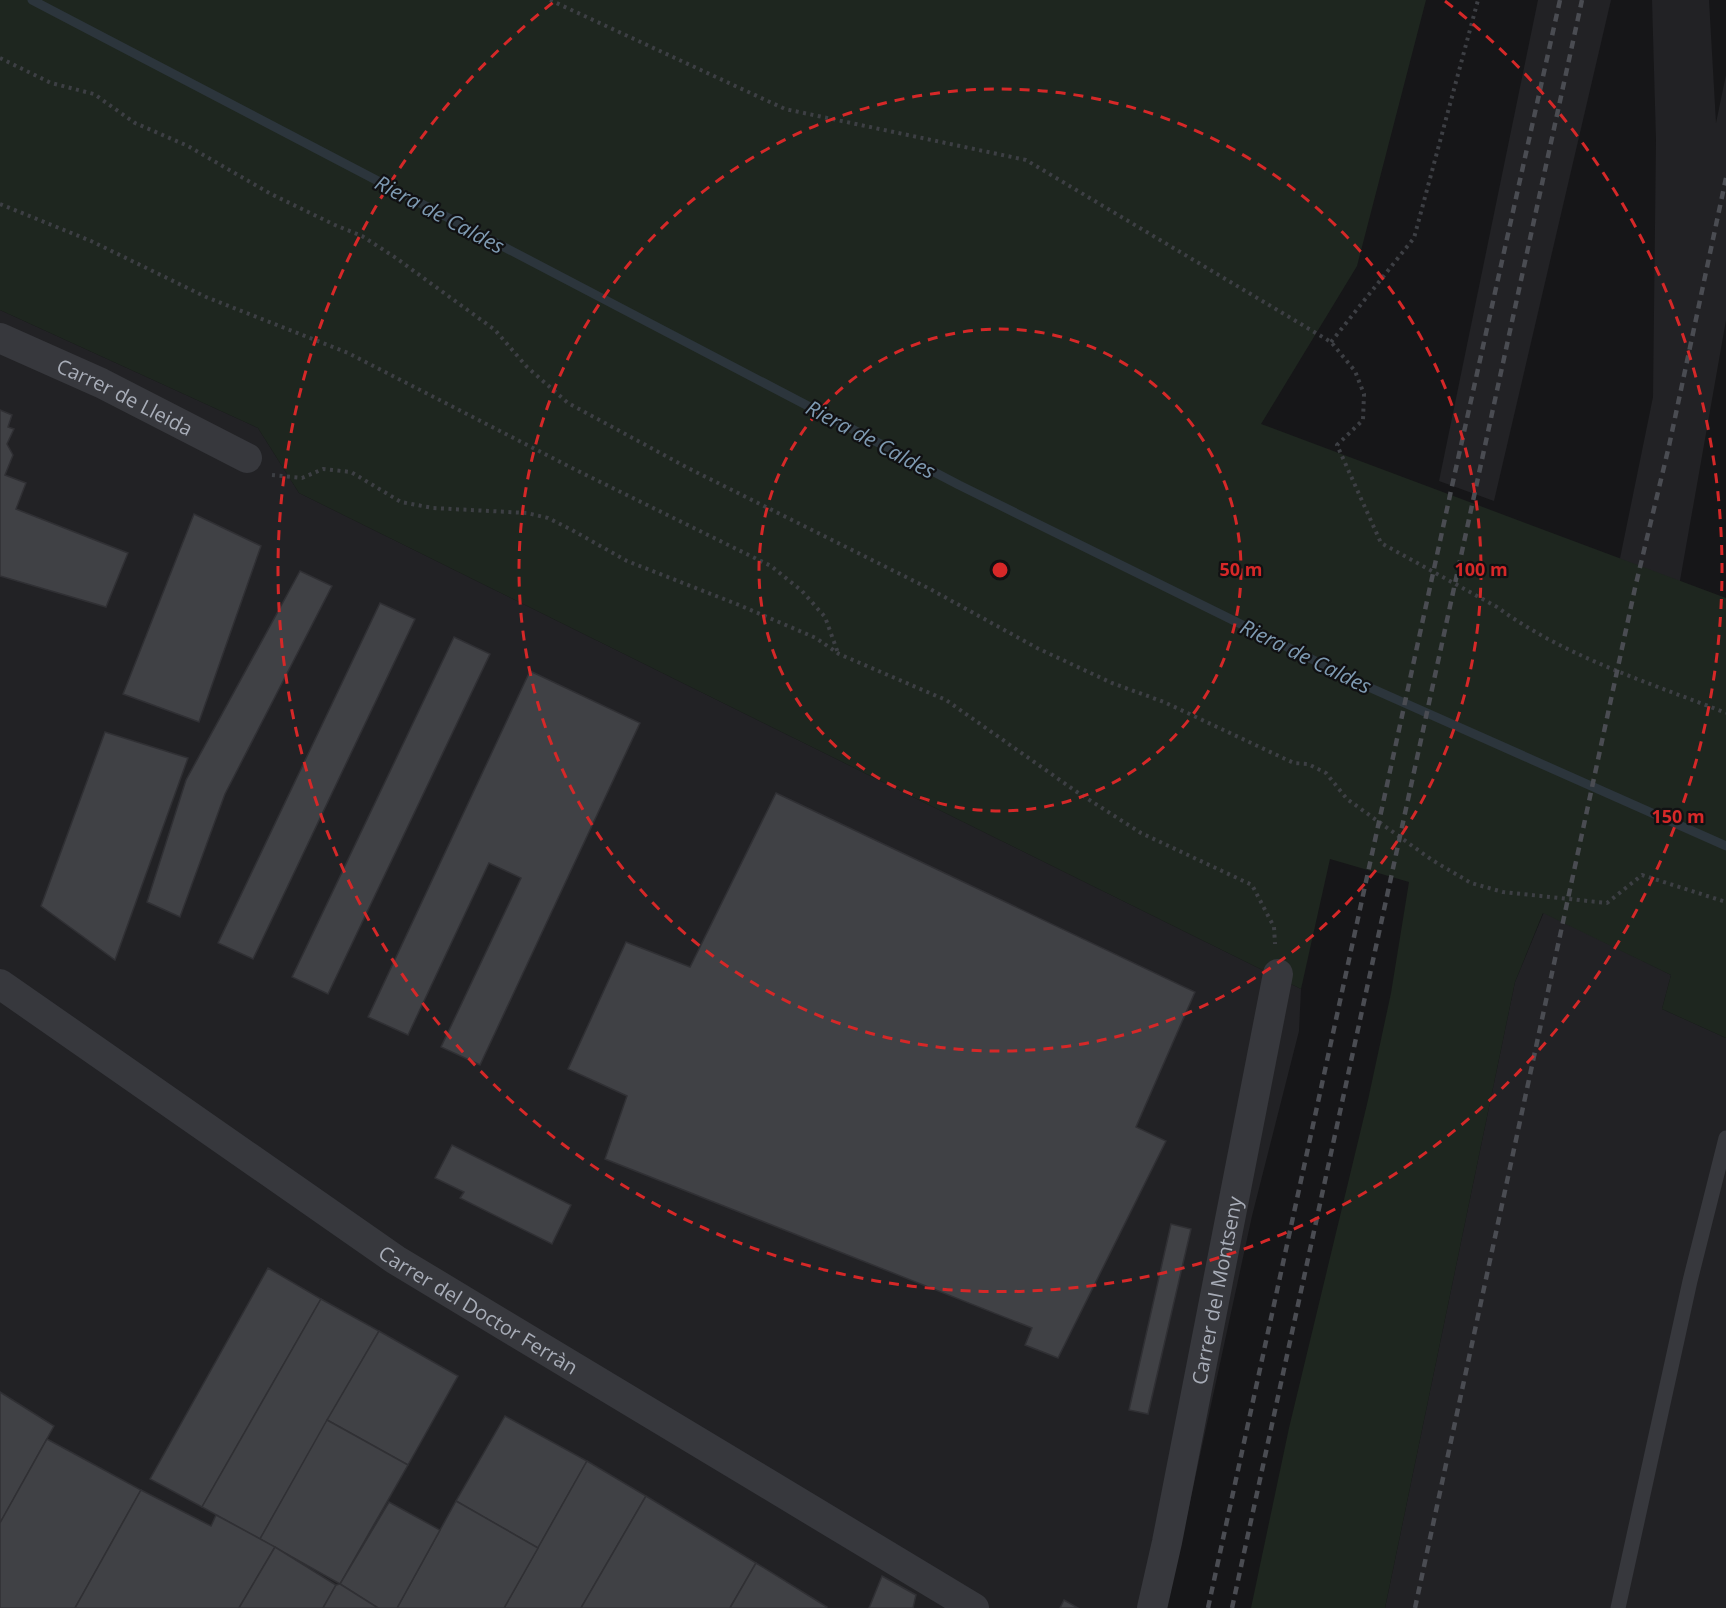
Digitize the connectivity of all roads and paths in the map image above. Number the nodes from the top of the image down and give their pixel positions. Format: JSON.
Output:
{"nodes":[{"id":1,"x":550,"y":0,"type":"edge"},
{"id":2,"x":1478,"y":0,"type":"edge"},
{"id":3,"x":0,"y":58,"type":"edge"},
{"id":4,"x":0,"y":204,"type":"edge"},
{"id":5,"x":0,"y":338,"type":"edge"},
{"id":6,"x":1330,"y":342,"type":"junction"},
{"id":7,"x":247,"y":458,"type":"joint"},
{"id":8,"x":838,"y":654,"type":"junction"},
{"id":9,"x":1726,"y":713,"type":"edge"},
{"id":10,"x":1726,"y":902,"type":"edge"},
{"id":11,"x":1278,"y":974,"type":"joint"},
{"id":12,"x":0,"y":984,"type":"edge"},
{"id":13,"x":1726,"y":1138,"type":"edge"},
{"id":14,"x":974,"y":1608,"type":"edge"},
{"id":15,"x":1152,"y":1608,"type":"edge"},
{"id":16,"x":1618,"y":1608,"type":"edge"}],
"edges":[{"from":1,"to":6,"type":"path"},
{"from":2,"to":6,"type":"path"},
{"from":3,"to":10,"type":"path"},
{"from":4,"to":8,"type":"path"},
{"from":5,"to":7,"type":"street","name":"Carrer de Lleida"},
{"from":6,"to":9,"type":"path"},
{"from":7,"to":8,"type":"path"},
{"from":8,"to":11,"type":"path"},
{"from":11,"to":15,"type":"street","name":"Carrer del Montseny"},
{"from":12,"to":14,"type":"street","name":"Carrer del Doctor Ferràn"},
{"from":13,"to":16,"type":"lane"}]}
